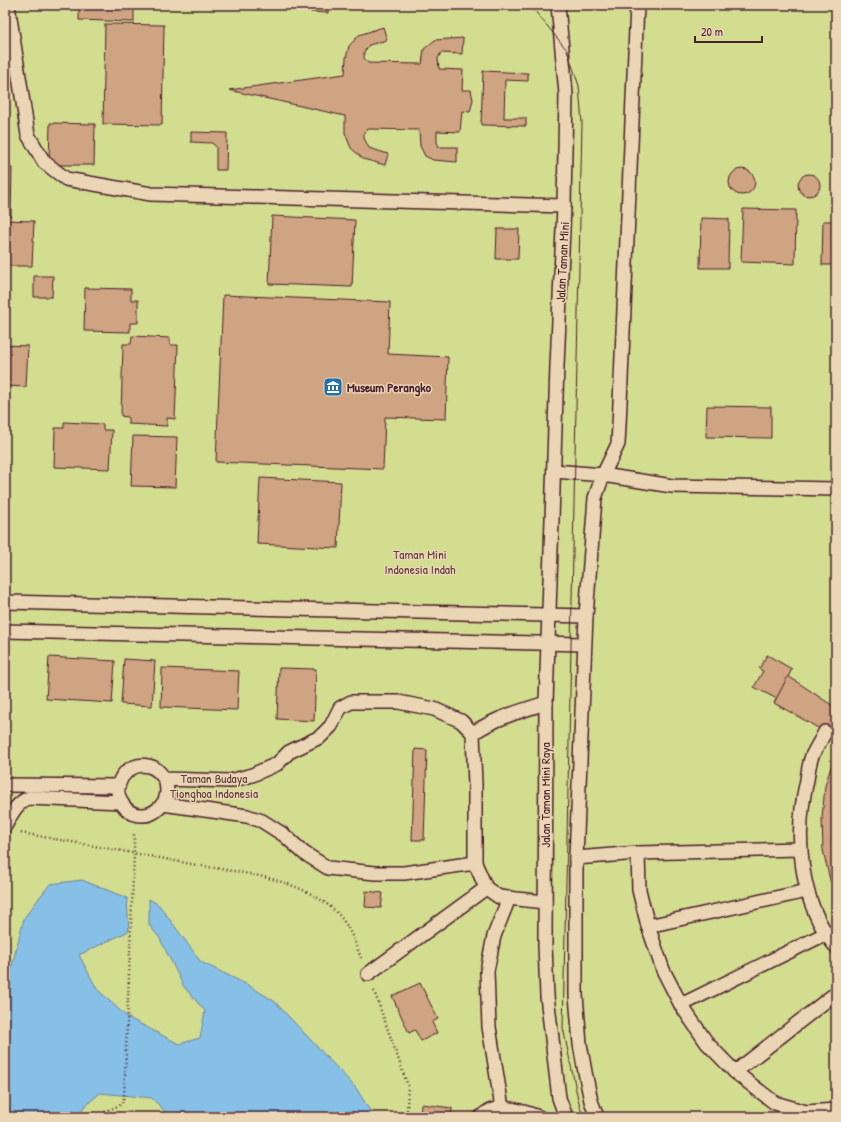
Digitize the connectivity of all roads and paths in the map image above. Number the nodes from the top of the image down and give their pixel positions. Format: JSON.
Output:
{"nodes":[{"id":1,"x":8,"y":5,"type":"edge"},
{"id":2,"x":558,"y":5,"type":"edge"},
{"id":3,"x":637,"y":5,"type":"edge"},
{"id":4,"x":564,"y":206,"type":"junction"},
{"id":5,"x":554,"y":471,"type":"junction"},
{"id":6,"x":603,"y":475,"type":"junction"},
{"id":7,"x":836,"y":489,"type":"edge"},
{"id":8,"x":5,"y":602,"type":"edge"},
{"id":9,"x":548,"y":616,"type":"junction"},
{"id":10,"x":586,"y":616,"type":"junction"},
{"id":11,"x":5,"y":631,"type":"edge"},
{"id":12,"x":548,"y":643,"type":"junction"},
{"id":13,"x":584,"y":644,"type":"junction"},
{"id":14,"x":546,"y":703,"type":"junction"},
{"id":15,"x":825,"y":732,"type":"dead end"},
{"id":16,"x":473,"y":733,"type":"junction"},
{"id":17,"x":165,"y":779,"type":"junction"},
{"id":18,"x":5,"y":785,"type":"edge"},
{"id":19,"x":118,"y":786,"type":"junction"},
{"id":20,"x":121,"y":802,"type":"junction"},
{"id":21,"x":163,"y":804,"type":"junction"},
{"id":22,"x":134,"y":814,"type":"junction"},
{"id":23,"x":5,"y":826,"type":"edge"},
{"id":24,"x":20,"y":833,"type":"dead end"},
{"id":25,"x":800,"y":849,"type":"junction"},
{"id":26,"x":134,"y":853,"type":"junction"},
{"id":27,"x":638,"y":853,"type":"junction"},
{"id":28,"x":576,"y":858,"type":"junction"},
{"id":29,"x":475,"y":863,"type":"junction"},
{"id":30,"x":486,"y":888,"type":"junction"},
{"id":31,"x":807,"y":892,"type":"junction"},
{"id":32,"x":509,"y":898,"type":"junction"},
{"id":33,"x":545,"y":902,"type":"junction"},
{"id":34,"x":648,"y":926,"type":"junction"},
{"id":35,"x":825,"y":934,"type":"junction"},
{"id":36,"x":836,"y":947,"type":"edge"},
{"id":37,"x":368,"y":974,"type":"junction"},
{"id":38,"x":836,"y":993,"type":"edge"},
{"id":39,"x":681,"y":1005,"type":"junction"},
{"id":40,"x":735,"y":1072,"type":"junction"},
{"id":41,"x":502,"y":1108,"type":"junction"},
{"id":42,"x":836,"y":1108,"type":"edge"},
{"id":43,"x":804,"y":1115,"type":"edge"},
{"id":44,"x":94,"y":1117,"type":"edge"},
{"id":45,"x":405,"y":1117,"type":"edge"},
{"id":46,"x":481,"y":1117,"type":"edge"},
{"id":47,"x":540,"y":1117,"type":"edge"},
{"id":48,"x":566,"y":1117,"type":"edge"},
{"id":49,"x":597,"y":1117,"type":"edge"}],
"edges":[{"from":1,"to":4,"type":"lane"},
{"from":2,"to":4,"type":"lane","name":"Jalan Taman Mini"},
{"from":3,"to":6,"type":"lane"},
{"from":4,"to":5,"type":"lane","name":"Jalan Taman Mini"},
{"from":5,"to":6,"type":"lane"},
{"from":5,"to":9,"type":"lane","name":"Jalan Taman Mini Raya"},
{"from":6,"to":7,"type":"lane"},
{"from":6,"to":10,"type":"lane"},
{"from":8,"to":9,"type":"lane"},
{"from":9,"to":10,"type":"lane"},
{"from":9,"to":12,"type":"lane","name":"Jalan Taman Mini Raya"},
{"from":10,"to":13,"type":"lane"},
{"from":11,"to":12,"type":"lane"},
{"from":12,"to":13,"type":"lane"},
{"from":12,"to":14,"type":"lane","name":"Jalan Taman Mini Raya"},
{"from":13,"to":28,"type":"lane"},
{"from":14,"to":16,"type":"lane"},
{"from":14,"to":33,"type":"lane","name":"Jalan Taman Mini Raya"},
{"from":15,"to":25,"type":"lane"},
{"from":16,"to":17,"type":"lane"},
{"from":16,"to":29,"type":"lane"},
{"from":17,"to":19,"type":"lane"},
{"from":17,"to":21,"type":"lane"},
{"from":18,"to":19,"type":"lane"},
{"from":19,"to":20,"type":"lane"},
{"from":20,"to":22,"type":"lane"},
{"from":20,"to":23,"type":"lane"},
{"from":21,"to":22,"type":"lane"},
{"from":21,"to":29,"type":"lane"},
{"from":22,"to":26,"type":"path"},
{"from":24,"to":26,"type":"path"},
{"from":25,"to":27,"type":"lane"},
{"from":25,"to":31,"type":"lane"},
{"from":26,"to":37,"type":"path"},
{"from":26,"to":44,"type":"path"},
{"from":27,"to":28,"type":"lane"},
{"from":27,"to":34,"type":"lane"},
{"from":28,"to":49,"type":"lane"},
{"from":29,"to":30,"type":"lane"},
{"from":30,"to":32,"type":"lane"},
{"from":30,"to":37,"type":"lane"},
{"from":31,"to":34,"type":"lane"},
{"from":31,"to":35,"type":"lane"},
{"from":32,"to":33,"type":"lane"},
{"from":32,"to":41,"type":"lane"},
{"from":33,"to":48,"type":"lane","name":"Jalan Taman Mini Raya"},
{"from":34,"to":39,"type":"lane"},
{"from":35,"to":36,"type":"lane"},
{"from":35,"to":39,"type":"lane"},
{"from":37,"to":45,"type":"path"},
{"from":38,"to":40,"type":"lane"},
{"from":39,"to":40,"type":"lane"},
{"from":40,"to":43,"type":"lane"},
{"from":41,"to":46,"type":"lane"},
{"from":41,"to":47,"type":"lane"},
{"from":42,"to":43,"type":"lane"}]}
